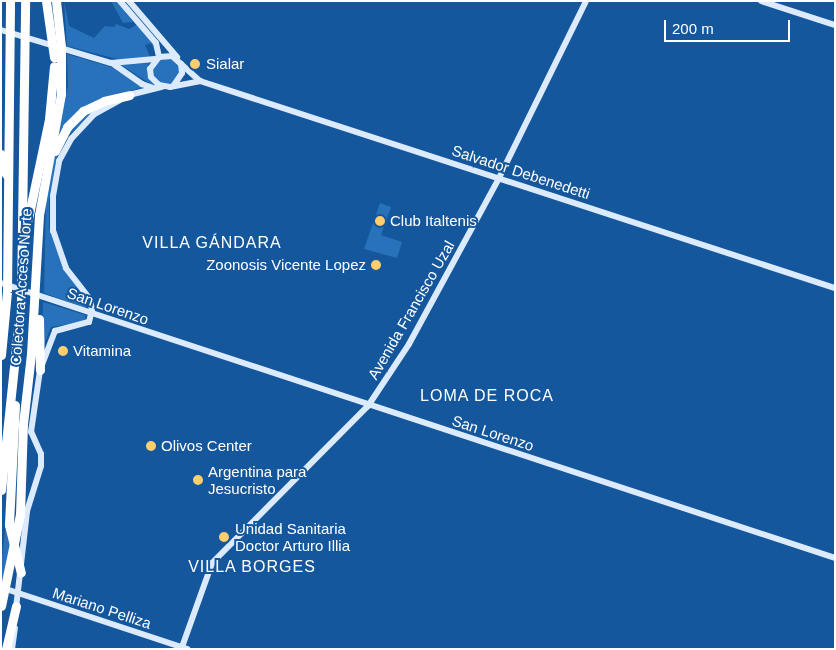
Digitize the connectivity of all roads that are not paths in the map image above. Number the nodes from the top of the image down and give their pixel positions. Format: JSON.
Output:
{"nodes":[{"id":1,"x":10,"y":1,"type":"edge"},
{"id":2,"x":25,"y":1,"type":"edge"},
{"id":3,"x":46,"y":1,"type":"edge"},
{"id":4,"x":56,"y":1,"type":"edge"},
{"id":5,"x":120,"y":1,"type":"edge"},
{"id":6,"x":129,"y":1,"type":"edge"},
{"id":7,"x":586,"y":1,"type":"edge"},
{"id":8,"x":761,"y":1,"type":"edge"},
{"id":9,"x":835,"y":25,"type":"edge"},
{"id":10,"x":1,"y":30,"type":"edge"},
{"id":11,"x":157,"y":58,"type":"junction"},
{"id":12,"x":179,"y":62,"type":"junction"},
{"id":13,"x":111,"y":63,"type":"junction"},
{"id":14,"x":200,"y":81,"type":"junction"},
{"id":15,"x":174,"y":86,"type":"junction"},
{"id":16,"x":159,"y":87,"type":"junction"},
{"id":17,"x":129,"y":95,"type":"junction"},
{"id":18,"x":1,"y":154,"type":"edge"},
{"id":19,"x":499,"y":178,"type":"junction"},
{"id":20,"x":10,"y":189,"type":"junction"},
{"id":21,"x":42,"y":189,"type":"junction"},
{"id":22,"x":24,"y":244,"type":"junction"},
{"id":23,"x":38,"y":256,"type":"junction"},
{"id":24,"x":1,"y":283,"type":"edge"},
{"id":25,"x":835,"y":288,"type":"edge"},
{"id":26,"x":90,"y":318,"type":"junction"},
{"id":27,"x":1,"y":355,"type":"edge"},
{"id":28,"x":15,"y":368,"type":"junction"},
{"id":29,"x":40,"y":370,"type":"junction"},
{"id":30,"x":368,"y":406,"type":"junction"},
{"id":31,"x":1,"y":490,"type":"edge"},
{"id":32,"x":835,"y":558,"type":"edge"},
{"id":33,"x":21,"y":573,"type":"junction"},
{"id":34,"x":7,"y":591,"type":"junction"},
{"id":35,"x":18,"y":593,"type":"junction"},
{"id":36,"x":1,"y":606,"type":"edge"},
{"id":37,"x":16,"y":606,"type":"junction"},
{"id":38,"x":185,"y":648,"type":"edge"},
{"id":39,"x":6,"y":649,"type":"edge"},
{"id":40,"x":12,"y":649,"type":"edge"}],
"edges":[{"from":1,"to":20,"type":"highway"},
{"from":2,"to":22,"type":"highway"},
{"from":3,"to":22,"type":"highway"},
{"from":4,"to":21,"type":"highway","name":"Colectora Acceso Norte"},
{"from":5,"to":11,"type":"street"},
{"from":6,"to":12,"type":"street","name":"Salvador Debenedetti"},
{"from":7,"to":19,"type":"street","name":"Avenida Francisco Uzal"},
{"from":8,"to":9,"type":"street"},
{"from":10,"to":13,"type":"street"},
{"from":11,"to":12,"type":"street"},
{"from":11,"to":13,"type":"street"},
{"from":11,"to":16,"type":"street"},
{"from":12,"to":14,"type":"street","name":"Salvador Debenedetti"},
{"from":12,"to":15,"type":"street"},
{"from":13,"to":16,"type":"street"},
{"from":14,"to":15,"type":"street","name":"Salvador Debenedetti"},
{"from":14,"to":19,"type":"street","name":"Salvador Debenedetti"},
{"from":15,"to":16,"type":"street"},
{"from":16,"to":17,"type":"street"},
{"from":17,"to":21,"type":"highway"},
{"from":17,"to":26,"type":"street"},
{"from":18,"to":20,"type":"highway"},
{"from":19,"to":25,"type":"street","name":"Salvador Debenedetti"},
{"from":19,"to":30,"type":"street","name":"Avenida Francisco Uzal"},
{"from":20,"to":27,"type":"highway"},
{"from":21,"to":23,"type":"highway","name":"Colectora Acceso Norte"},
{"from":22,"to":28,"type":"highway"},
{"from":23,"to":29,"type":"highway"},
{"from":23,"to":34,"type":"highway","name":"Colectora Acceso Norte"},
{"from":24,"to":26,"type":"street","name":"San Lorenzo"},
{"from":26,"to":29,"type":"street"},
{"from":26,"to":30,"type":"street","name":"San Lorenzo"},
{"from":28,"to":31,"type":"highway"},
{"from":28,"to":33,"type":"highway"},
{"from":29,"to":33,"type":"street"},
{"from":30,"to":32,"type":"street","name":"San Lorenzo"},
{"from":30,"to":38,"type":"street","name":"Avenida Francisco Uzal"},
{"from":33,"to":35,"type":"street"},
{"from":34,"to":35,"type":"street","name":"Mariano Pelliza"},
{"from":34,"to":36,"type":"highway","name":"Colectora Acceso Norte"},
{"from":35,"to":37,"type":"street"},
{"from":35,"to":38,"type":"street","name":"Mariano Pelliza"},
{"from":37,"to":39,"type":"highway"},
{"from":37,"to":40,"type":"street"}]}
